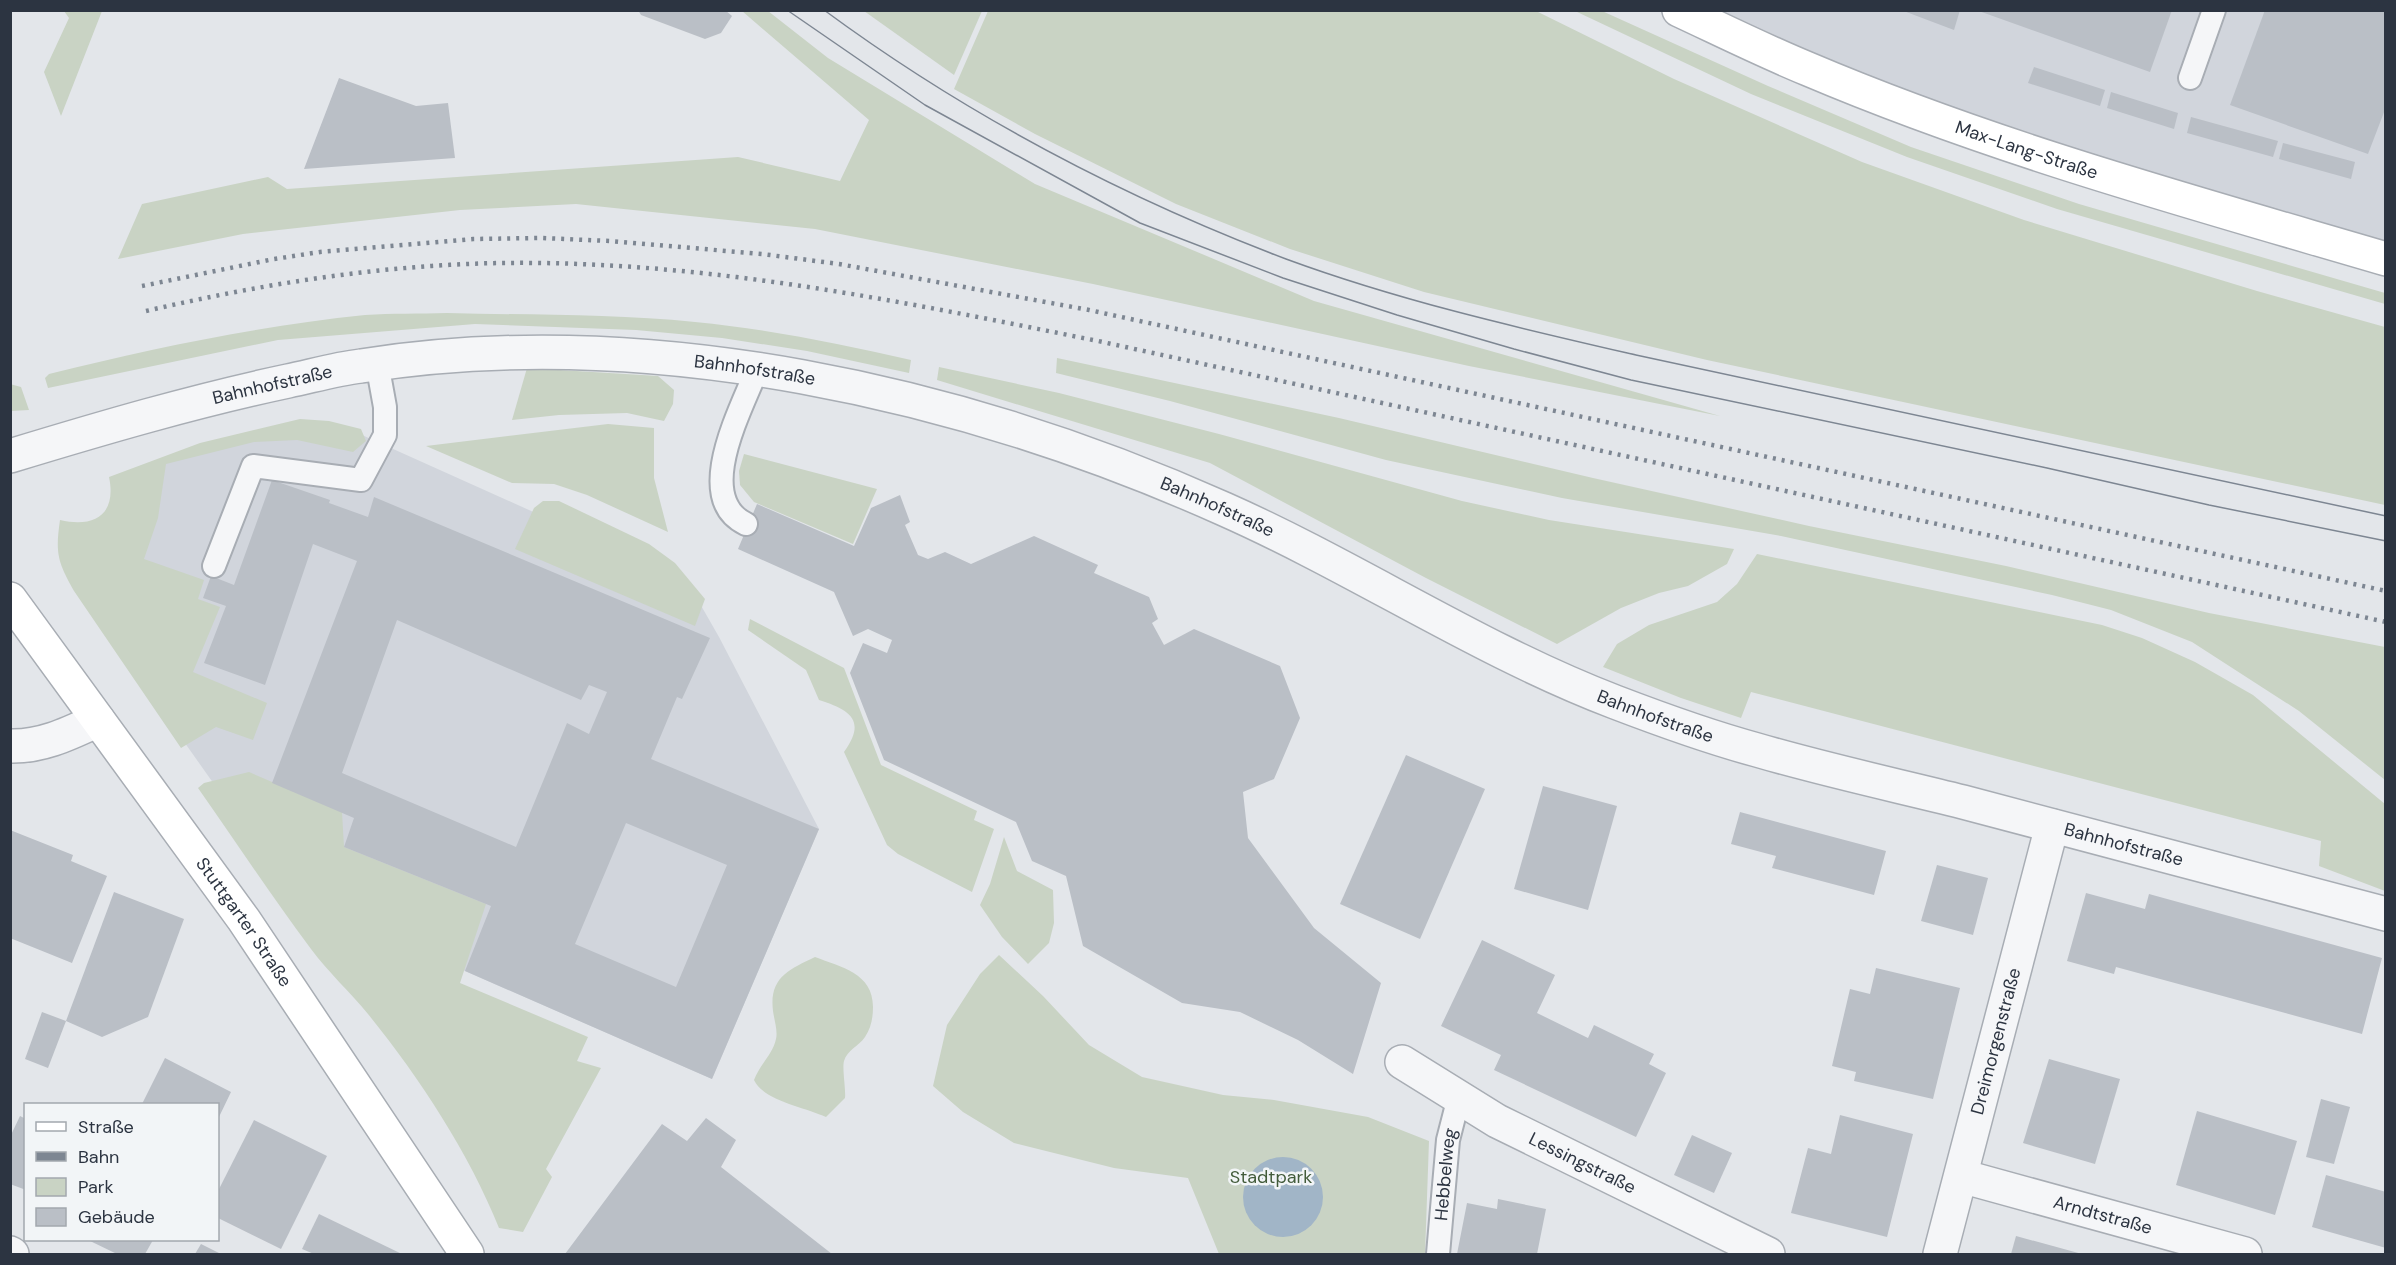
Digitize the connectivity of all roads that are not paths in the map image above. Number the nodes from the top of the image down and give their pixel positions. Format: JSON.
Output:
{"nodes":[{"id":1,"x":1679,"y":10,"type":"edge"},
{"id":2,"x":2214,"y":10,"type":"edge"},
{"id":3,"x":1724,"y":20,"type":"edge"},
{"id":4,"x":2190,"y":78,"type":"dead end"},
{"id":5,"x":2385,"y":259,"type":"edge"},
{"id":6,"x":377,"y":363,"type":"junction"},
{"id":7,"x":757,"y":369,"type":"junction"},
{"id":8,"x":10,"y":456,"type":"edge"},
{"id":9,"x":746,"y":524,"type":"dead end"},
{"id":10,"x":214,"y":566,"type":"dead end"},
{"id":11,"x":10,"y":599,"type":"edge"},
{"id":12,"x":98,"y":720,"type":"junction"},
{"id":13,"x":10,"y":746,"type":"edge"},
{"id":14,"x":2052,"y":826,"type":"junction"},
{"id":15,"x":2385,"y":914,"type":"edge"},
{"id":16,"x":1402,"y":1062,"type":"dead end"},
{"id":17,"x":1459,"y":1097,"type":"junction"},
{"id":18,"x":1961,"y":1176,"type":"junction"},
{"id":19,"x":467,"y":1254,"type":"edge"},
{"id":20,"x":1438,"y":1254,"type":"edge"},
{"id":21,"x":1768,"y":1254,"type":"edge"},
{"id":22,"x":1940,"y":1254,"type":"edge"},
{"id":23,"x":2245,"y":1254,"type":"edge"}],
"edges":[{"from":1,"to":3,"type":"main road","name":"Max-Lang-Straße"},
{"from":2,"to":4,"type":"lane"},
{"from":3,"to":5,"type":"main road","name":"Max-Lang-Straße"},
{"from":6,"to":7,"type":"street","name":"Bahnhofstraße"},
{"from":6,"to":8,"type":"street","name":"Bahnhofstraße"},
{"from":6,"to":10,"type":"lane"},
{"from":7,"to":9,"type":"lane"},
{"from":7,"to":14,"type":"street","name":"Bahnhofstraße"},
{"from":11,"to":12,"type":"main road","name":"Stuttgarter Straße"},
{"from":12,"to":13,"type":"street"},
{"from":12,"to":19,"type":"main road","name":"Stuttgarter Straße"},
{"from":14,"to":15,"type":"street","name":"Bahnhofstraße"},
{"from":14,"to":18,"type":"street","name":"Dreimorgenstraße"},
{"from":16,"to":17,"type":"street","name":"Lessingstraße"},
{"from":17,"to":20,"type":"lane","name":"Hebbelweg"},
{"from":17,"to":21,"type":"street","name":"Lessingstraße"},
{"from":18,"to":22,"type":"street","name":"Dreimorgenstraße"},
{"from":18,"to":23,"type":"street","name":"Arndtstraße"}]}
